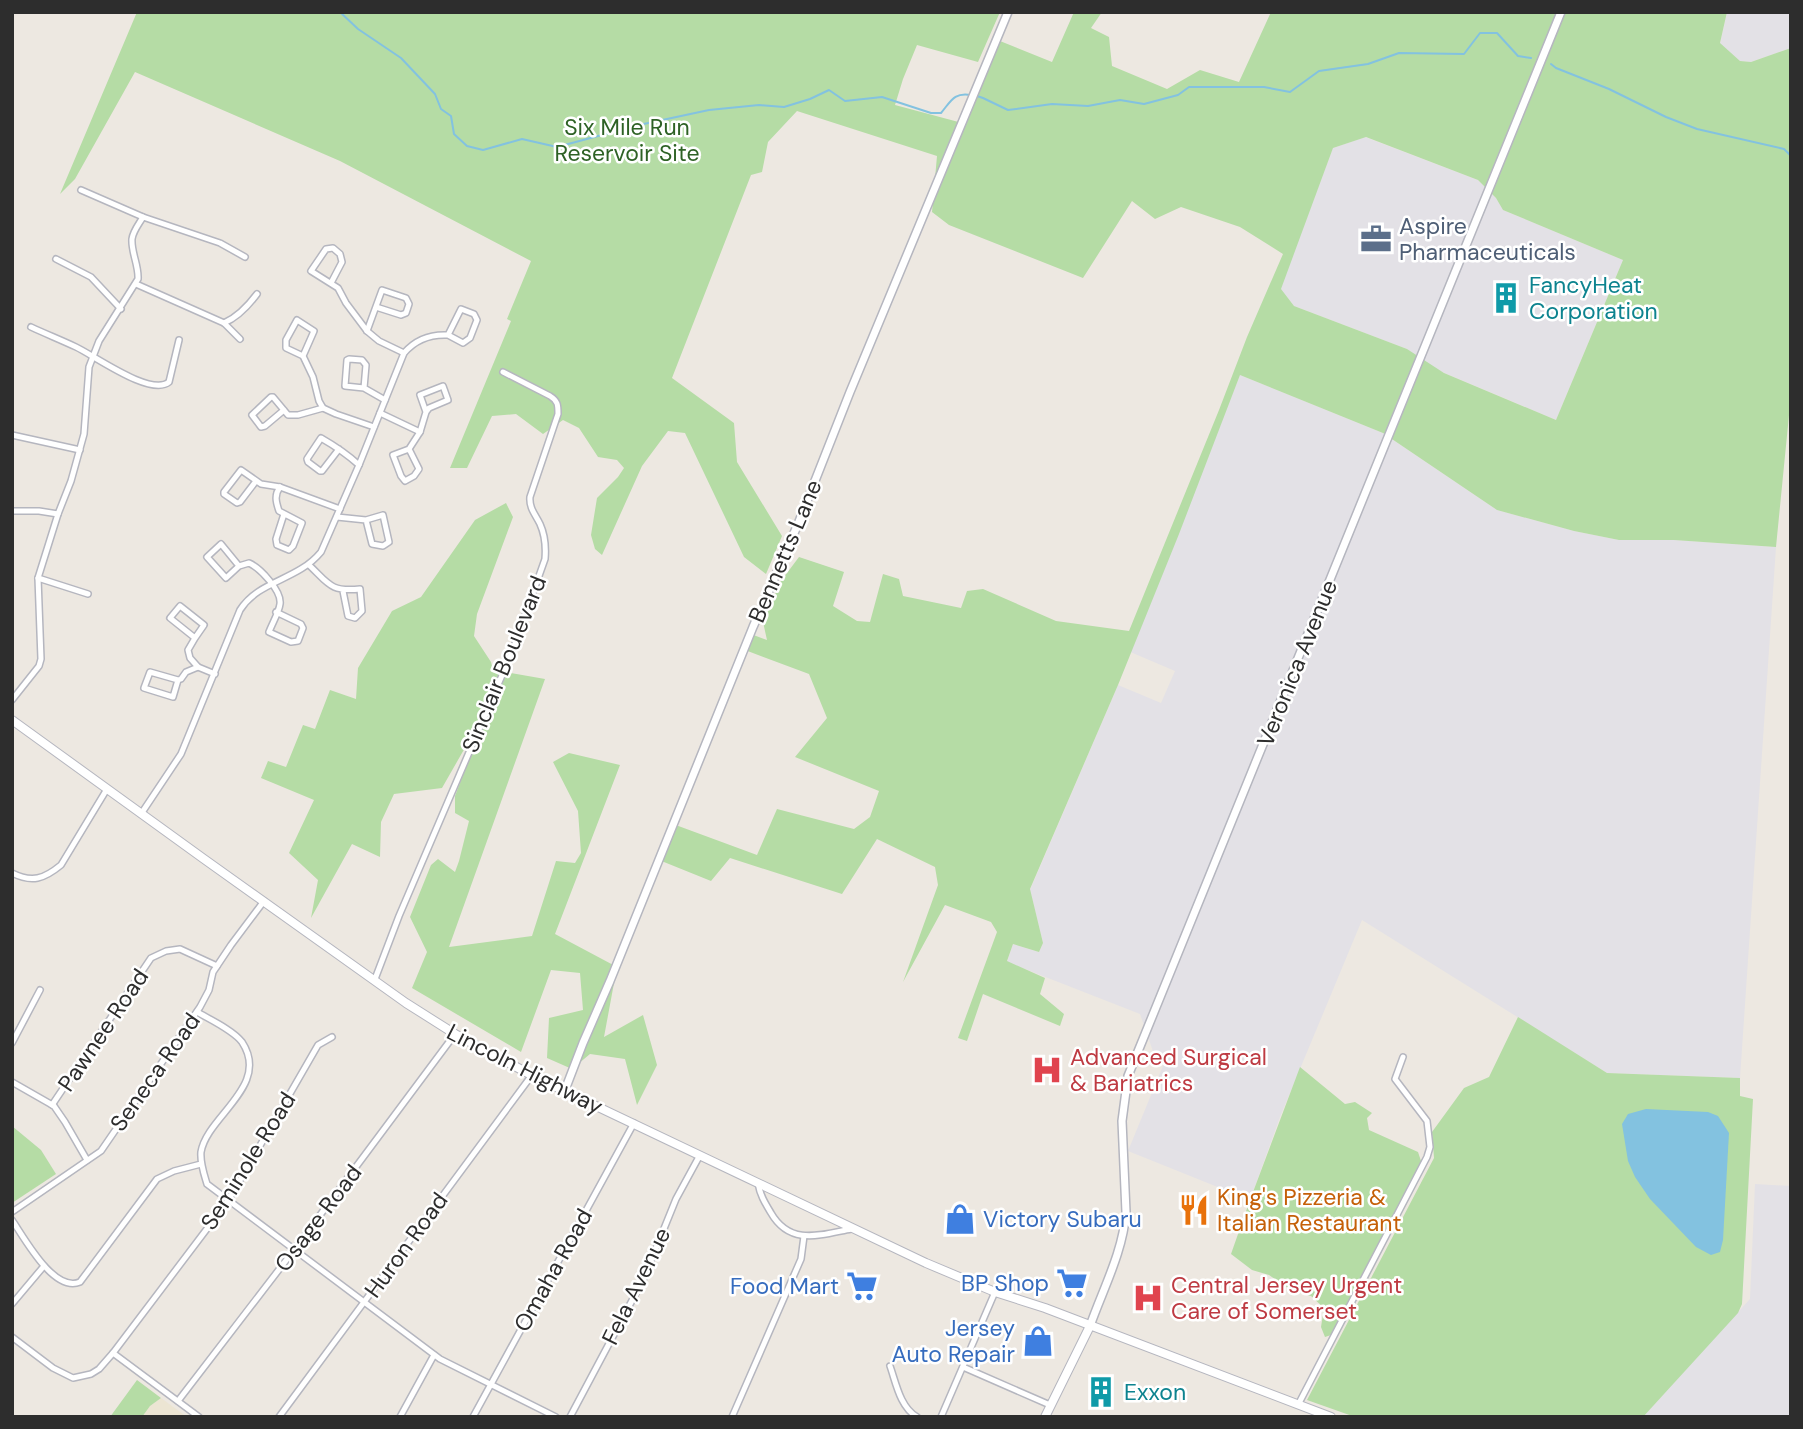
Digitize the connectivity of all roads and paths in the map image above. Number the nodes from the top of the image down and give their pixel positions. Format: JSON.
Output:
{"nodes":[{"id":1,"x":1008,"y":12,"type":"edge"},
{"id":2,"x":1560,"y":12,"type":"edge"},
{"id":3,"x":81,"y":190,"type":"dead end"},
{"id":4,"x":143,"y":218,"type":"junction"},
{"id":5,"x":245,"y":257,"type":"dead end"},
{"id":6,"x":55,"y":259,"type":"dead end"},
{"id":7,"x":331,"y":283,"type":"junction"},
{"id":8,"x":136,"y":284,"type":"junction"},
{"id":9,"x":257,"y":294,"type":"dead end"},
{"id":10,"x":376,"y":307,"type":"junction"},
{"id":11,"x":121,"y":309,"type":"junction"},
{"id":12,"x":224,"y":323,"type":"junction"},
{"id":13,"x":31,"y":327,"type":"dead end"},
{"id":14,"x":367,"y":331,"type":"junction"},
{"id":15,"x":448,"y":335,"type":"junction"},
{"id":16,"x":240,"y":339,"type":"dead end"},
{"id":17,"x":179,"y":340,"type":"dead end"},
{"id":18,"x":404,"y":353,"type":"junction"},
{"id":19,"x":303,"y":356,"type":"junction"},
{"id":20,"x":92,"y":357,"type":"junction"},
{"id":21,"x":503,"y":372,"type":"dead end"},
{"id":22,"x":364,"y":388,"type":"junction"},
{"id":23,"x":385,"y":400,"type":"junction"},
{"id":24,"x":323,"y":408,"type":"junction"},
{"id":25,"x":284,"y":410,"type":"junction"},
{"id":26,"x":426,"y":412,"type":"junction"},
{"id":27,"x":380,"y":413,"type":"junction"},
{"id":28,"x":374,"y":427,"type":"junction"},
{"id":29,"x":420,"y":432,"type":"junction"},
{"id":30,"x":12,"y":436,"type":"edge"},
{"id":31,"x":339,"y":449,"type":"junction"},
{"id":32,"x":409,"y":449,"type":"junction"},
{"id":33,"x":80,"y":450,"type":"junction"},
{"id":34,"x":359,"y":465,"type":"junction"},
{"id":35,"x":256,"y":481,"type":"junction"},
{"id":36,"x":279,"y":487,"type":"junction"},
{"id":37,"x":340,"y":509,"type":"junction"},
{"id":38,"x":12,"y":511,"type":"edge"},
{"id":39,"x":58,"y":514,"type":"junction"},
{"id":40,"x":284,"y":514,"type":"junction"},
{"id":41,"x":337,"y":517,"type":"junction"},
{"id":42,"x":366,"y":520,"type":"junction"},
{"id":43,"x":309,"y":565,"type":"junction"},
{"id":44,"x":239,"y":566,"type":"junction"},
{"id":45,"x":38,"y":578,"type":"junction"},
{"id":46,"x":272,"y":584,"type":"junction"},
{"id":47,"x":343,"y":591,"type":"junction"},
{"id":48,"x":88,"y":594,"type":"dead end"},
{"id":49,"x":276,"y":612,"type":"junction"},
{"id":50,"x":195,"y":638,"type":"junction"},
{"id":51,"x":198,"y":667,"type":"junction"},
{"id":52,"x":215,"y":674,"type":"junction"},
{"id":53,"x":178,"y":680,"type":"junction"},
{"id":54,"x":12,"y":701,"type":"edge"},
{"id":55,"x":12,"y":720,"type":"edge"},
{"id":56,"x":107,"y":789,"type":"junction"},
{"id":57,"x":141,"y":814,"type":"junction"},
{"id":58,"x":12,"y":873,"type":"edge"},
{"id":59,"x":264,"y":901,"type":"junction"},
{"id":60,"x":218,"y":966,"type":"junction"},
{"id":61,"x":375,"y":979,"type":"junction"},
{"id":62,"x":40,"y":990,"type":"dead end"},
{"id":63,"x":197,"y":1012,"type":"junction"},
{"id":64,"x":455,"y":1034,"type":"junction"},
{"id":65,"x":332,"y":1037,"type":"dead end"},
{"id":66,"x":12,"y":1043,"type":"edge"},
{"id":67,"x":1403,"y":1057,"type":"dead end"},
{"id":68,"x":536,"y":1077,"type":"junction"},
{"id":69,"x":12,"y":1082,"type":"edge"},
{"id":70,"x":565,"y":1090,"type":"junction"},
{"id":71,"x":52,"y":1105,"type":"junction"},
{"id":72,"x":634,"y":1124,"type":"junction"},
{"id":73,"x":700,"y":1155,"type":"junction"},
{"id":74,"x":88,"y":1160,"type":"junction"},
{"id":75,"x":201,"y":1164,"type":"junction"},
{"id":76,"x":758,"y":1183,"type":"junction"},
{"id":77,"x":228,"y":1201,"type":"junction"},
{"id":78,"x":12,"y":1212,"type":"edge"},
{"id":79,"x":12,"y":1220,"type":"edge"},
{"id":80,"x":852,"y":1228,"type":"junction"},
{"id":81,"x":804,"y":1236,"type":"junction"},
{"id":82,"x":294,"y":1250,"type":"junction"},
{"id":83,"x":44,"y":1266,"type":"junction"},
{"id":84,"x":995,"y":1292,"type":"junction"},
{"id":85,"x":364,"y":1302,"type":"junction"},
{"id":86,"x":12,"y":1304,"type":"edge"},
{"id":87,"x":1090,"y":1326,"type":"junction"},
{"id":88,"x":12,"y":1337,"type":"edge"},
{"id":89,"x":113,"y":1353,"type":"junction"},
{"id":90,"x":434,"y":1355,"type":"junction"},
{"id":91,"x":890,"y":1366,"type":"dead end"},
{"id":92,"x":963,"y":1367,"type":"junction"},
{"id":93,"x":490,"y":1384,"type":"junction"},
{"id":94,"x":178,"y":1401,"type":"junction"},
{"id":95,"x":1050,"y":1405,"type":"junction"},
{"id":96,"x":1298,"y":1405,"type":"junction"},
{"id":97,"x":200,"y":1417,"type":"edge"},
{"id":98,"x":279,"y":1417,"type":"edge"},
{"id":99,"x":400,"y":1417,"type":"edge"},
{"id":100,"x":473,"y":1417,"type":"edge"},
{"id":101,"x":556,"y":1417,"type":"edge"},
{"id":102,"x":570,"y":1417,"type":"edge"},
{"id":103,"x":732,"y":1417,"type":"edge"},
{"id":104,"x":917,"y":1417,"type":"edge"},
{"id":105,"x":941,"y":1417,"type":"edge"},
{"id":106,"x":1045,"y":1417,"type":"edge"},
{"id":107,"x":1331,"y":1417,"type":"edge"}],
"edges":[{"from":1,"to":70,"type":"street","name":"Bennetts Lane"},
{"from":2,"to":87,"type":"street","name":"Veronica Avenue"},
{"from":3,"to":4,"type":"street"},
{"from":4,"to":5,"type":"street"},
{"from":4,"to":8,"type":"street"},
{"from":6,"to":11,"type":"street"},
{"from":7,"to":7,"type":"street"},
{"from":7,"to":14,"type":"street"},
{"from":8,"to":11,"type":"street"},
{"from":8,"to":12,"type":"street"},
{"from":9,"to":12,"type":"street"},
{"from":10,"to":10,"type":"street"},
{"from":10,"to":14,"type":"street"},
{"from":11,"to":20,"type":"street"},
{"from":12,"to":16,"type":"street"},
{"from":13,"to":20,"type":"street"},
{"from":14,"to":18,"type":"street"},
{"from":15,"to":15,"type":"street"},
{"from":15,"to":18,"type":"street"},
{"from":17,"to":20,"type":"street"},
{"from":18,"to":23,"type":"street"},
{"from":19,"to":19,"type":"street"},
{"from":19,"to":24,"type":"street"},
{"from":20,"to":33,"type":"street"},
{"from":21,"to":61,"type":"street","name":"Sinclair Boulevard"},
{"from":22,"to":22,"type":"street"},
{"from":22,"to":23,"type":"street"},
{"from":23,"to":27,"type":"street"},
{"from":24,"to":25,"type":"street"},
{"from":24,"to":28,"type":"street"},
{"from":25,"to":25,"type":"street"},
{"from":26,"to":26,"type":"street"},
{"from":26,"to":29,"type":"street"},
{"from":27,"to":28,"type":"street"},
{"from":27,"to":29,"type":"street"},
{"from":28,"to":34,"type":"street"},
{"from":29,"to":32,"type":"street"},
{"from":30,"to":33,"type":"street"},
{"from":31,"to":31,"type":"street"},
{"from":31,"to":34,"type":"street"},
{"from":32,"to":32,"type":"street"},
{"from":33,"to":39,"type":"street"},
{"from":34,"to":37,"type":"street"},
{"from":35,"to":35,"type":"street"},
{"from":35,"to":36,"type":"street"},
{"from":36,"to":37,"type":"street"},
{"from":36,"to":40,"type":"street"},
{"from":37,"to":41,"type":"street"},
{"from":38,"to":39,"type":"street"},
{"from":39,"to":45,"type":"street"},
{"from":40,"to":40,"type":"street"},
{"from":41,"to":42,"type":"street"},
{"from":41,"to":43,"type":"street"},
{"from":42,"to":42,"type":"street"},
{"from":43,"to":46,"type":"street"},
{"from":43,"to":47,"type":"street"},
{"from":44,"to":44,"type":"street"},
{"from":44,"to":46,"type":"street"},
{"from":45,"to":48,"type":"street"},
{"from":45,"to":54,"type":"street"},
{"from":46,"to":49,"type":"street"},
{"from":46,"to":52,"type":"street"},
{"from":47,"to":47,"type":"street"},
{"from":49,"to":49,"type":"street"},
{"from":50,"to":50,"type":"street"},
{"from":50,"to":51,"type":"street"},
{"from":51,"to":52,"type":"street"},
{"from":51,"to":53,"type":"street"},
{"from":52,"to":57,"type":"street"},
{"from":53,"to":53,"type":"street"},
{"from":55,"to":56,"type":"main road","name":"Lincoln Highway"},
{"from":56,"to":57,"type":"main road","name":"Lincoln Highway"},
{"from":56,"to":58,"type":"street"},
{"from":57,"to":59,"type":"main road","name":"Lincoln Highway"},
{"from":59,"to":60,"type":"street","name":"Seneca Road"},
{"from":59,"to":61,"type":"main road","name":"Lincoln Highway"},
{"from":60,"to":63,"type":"street","name":"Seneca Road"},
{"from":60,"to":71,"type":"street","name":"Pawnee Road"},
{"from":61,"to":64,"type":"main road","name":"Lincoln Highway"},
{"from":62,"to":66,"type":"street"},
{"from":63,"to":74,"type":"street","name":"Seneca Road"},
{"from":63,"to":75,"type":"street"},
{"from":64,"to":68,"type":"main road","name":"Lincoln Highway"},
{"from":64,"to":82,"type":"street","name":"Osage Road"},
{"from":65,"to":77,"type":"street","name":"Seminole Road"},
{"from":67,"to":96,"type":"street"},
{"from":68,"to":70,"type":"main road","name":"Lincoln Highway"},
{"from":68,"to":85,"type":"street","name":"Huron Road"},
{"from":69,"to":71,"type":"street"},
{"from":70,"to":72,"type":"main road","name":"Lincoln Highway"},
{"from":71,"to":74,"type":"street"},
{"from":72,"to":73,"type":"main road","name":"Lincoln Highway"},
{"from":72,"to":93,"type":"street","name":"Omaha Road"},
{"from":73,"to":76,"type":"main road","name":"Lincoln Highway"},
{"from":73,"to":102,"type":"street","name":"Fela Avenue"},
{"from":74,"to":78,"type":"street","name":"Seneca Road"},
{"from":75,"to":77,"type":"street"},
{"from":75,"to":83,"type":"street"},
{"from":76,"to":80,"type":"main road","name":"Lincoln Highway"},
{"from":76,"to":81,"type":"street"},
{"from":77,"to":82,"type":"street"},
{"from":77,"to":89,"type":"street","name":"Seminole Road"},
{"from":79,"to":83,"type":"street"},
{"from":80,"to":81,"type":"street"},
{"from":80,"to":84,"type":"main road","name":"Lincoln Highway"},
{"from":81,"to":103,"type":"street"},
{"from":82,"to":85,"type":"street"},
{"from":82,"to":94,"type":"street","name":"Osage Road"},
{"from":83,"to":86,"type":"street"},
{"from":84,"to":87,"type":"main road","name":"Lincoln Highway"},
{"from":84,"to":92,"type":"street"},
{"from":85,"to":90,"type":"street"},
{"from":85,"to":98,"type":"street","name":"Huron Road"},
{"from":87,"to":95,"type":"main road"},
{"from":87,"to":96,"type":"main road","name":"Lincoln Highway"},
{"from":88,"to":89,"type":"street","name":"Seminole Road"},
{"from":89,"to":94,"type":"street"},
{"from":90,"to":93,"type":"street"},
{"from":90,"to":99,"type":"street"},
{"from":91,"to":104,"type":"street"},
{"from":92,"to":95,"type":"street"},
{"from":92,"to":105,"type":"street"},
{"from":93,"to":100,"type":"street","name":"Omaha Road"},
{"from":93,"to":101,"type":"street"},
{"from":94,"to":97,"type":"street"},
{"from":95,"to":106,"type":"main road"},
{"from":96,"to":107,"type":"main road","name":"Lincoln Highway"}]}
